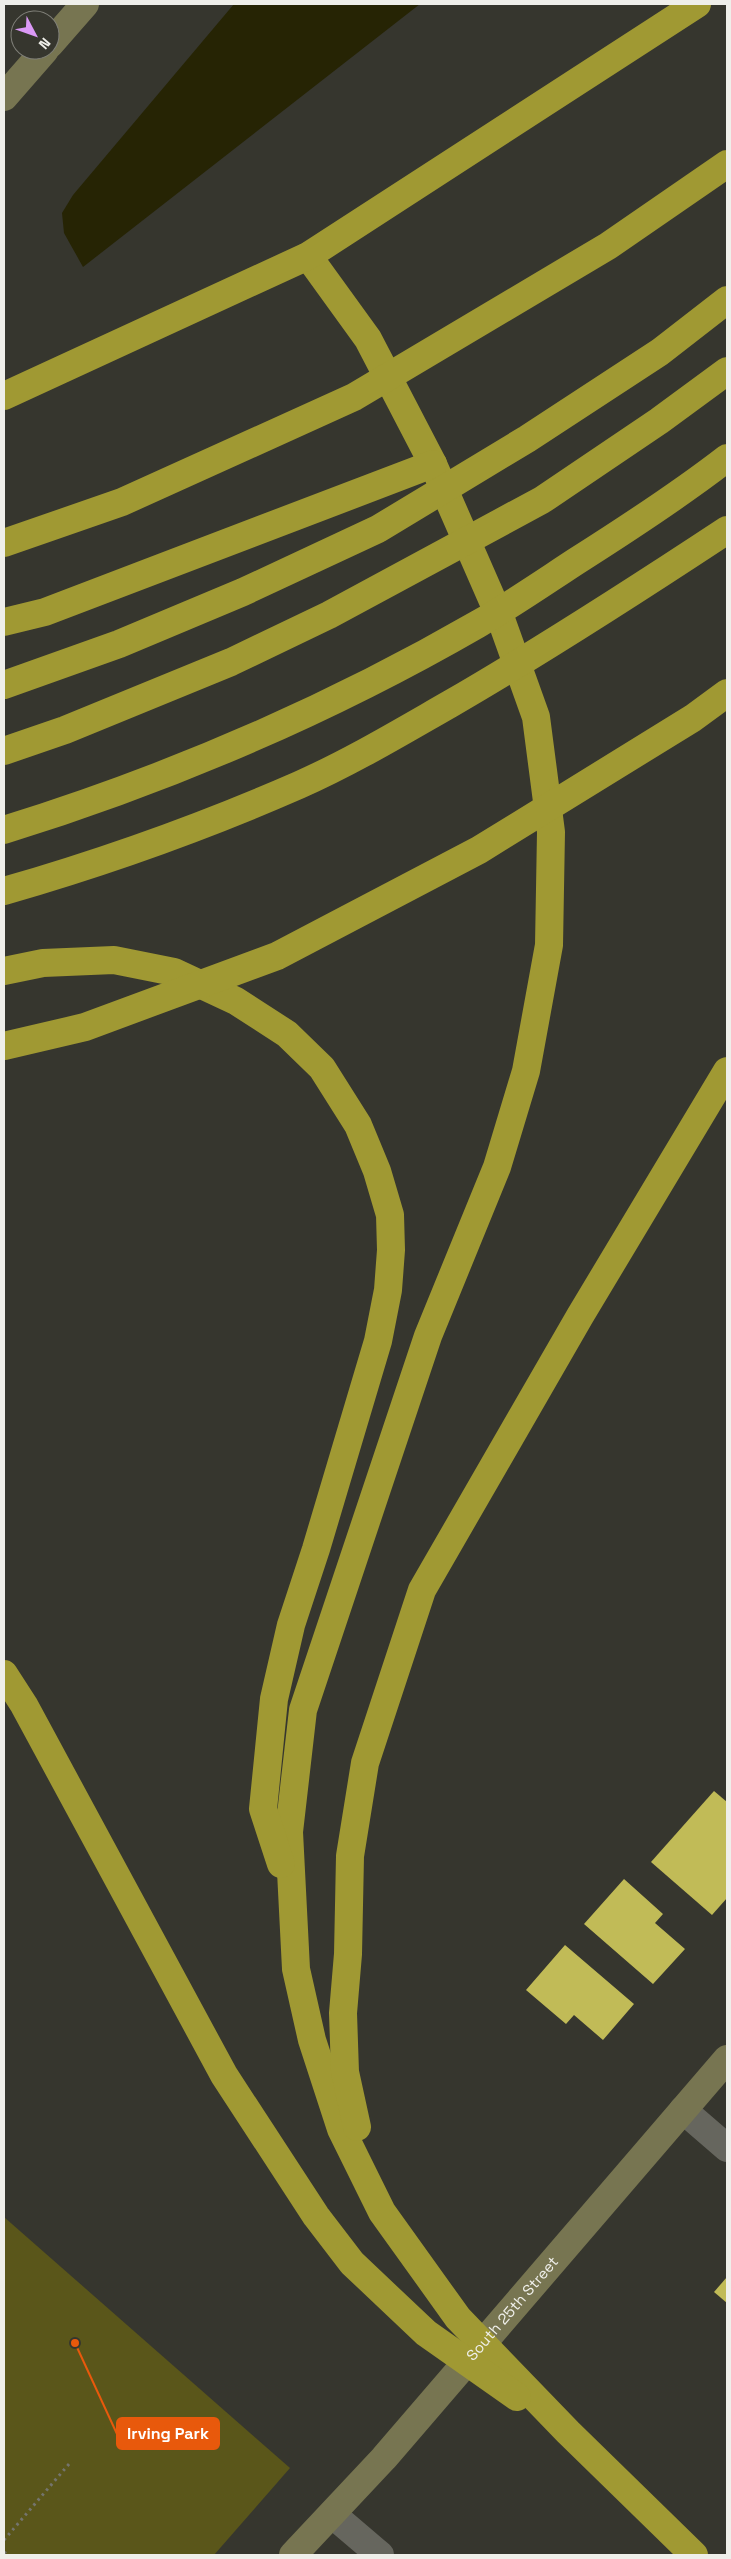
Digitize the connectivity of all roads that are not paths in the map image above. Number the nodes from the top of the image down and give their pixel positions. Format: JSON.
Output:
{"nodes":[{"id":1,"x":85,"y":4,"type":"edge"},
{"id":2,"x":697,"y":4,"type":"edge"},
{"id":3,"x":60,"y":33,"type":"edge"},
{"id":4,"x":36,"y":60,"type":"edge"},
{"id":5,"x":4,"y":97,"type":"edge"},
{"id":6,"x":727,"y":164,"type":"edge"},
{"id":7,"x":308,"y":256,"type":"junction"},
{"id":8,"x":727,"y":300,"type":"edge"},
{"id":9,"x":727,"y":370,"type":"edge"},
{"id":10,"x":4,"y":396,"type":"edge"},
{"id":11,"x":727,"y":458,"type":"edge"},
{"id":12,"x":433,"y":464,"type":"junction"},
{"id":13,"x":727,"y":530,"type":"edge"},
{"id":14,"x":4,"y":543,"type":"edge"},
{"id":15,"x":4,"y":622,"type":"edge"},
{"id":16,"x":4,"y":685,"type":"edge"},
{"id":17,"x":727,"y":692,"type":"edge"},
{"id":18,"x":4,"y":751,"type":"edge"},
{"id":19,"x":4,"y":830,"type":"edge"},
{"id":20,"x":4,"y":892,"type":"edge"},
{"id":21,"x":4,"y":971,"type":"edge"},
{"id":22,"x":4,"y":1046,"type":"edge"},
{"id":23,"x":727,"y":1071,"type":"edge"},
{"id":24,"x":4,"y":1674,"type":"edge"},
{"id":25,"x":291,"y":1899,"type":"junction"},
{"id":26,"x":727,"y":2058,"type":"edge"},
{"id":27,"x":683,"y":2110,"type":"junction"},
{"id":28,"x":727,"y":2148,"type":"edge"},
{"id":29,"x":382,"y":2212,"type":"junction"},
{"id":30,"x":568,"y":2432,"type":"junction"},
{"id":31,"x":333,"y":2515,"type":"junction"},
{"id":32,"x":293,"y":2555,"type":"edge"},
{"id":33,"x":380,"y":2555,"type":"edge"},
{"id":34,"x":694,"y":2555,"type":"edge"}],
"edges":[{"from":1,"to":3,"type":"street"},
{"from":2,"to":7,"type":"highway"},
{"from":4,"to":5,"type":"street"},
{"from":6,"to":14,"type":"highway"},
{"from":7,"to":10,"type":"highway"},
{"from":7,"to":12,"type":"highway"},
{"from":8,"to":16,"type":"highway"},
{"from":9,"to":18,"type":"highway"},
{"from":11,"to":19,"type":"highway"},
{"from":12,"to":15,"type":"highway"},
{"from":12,"to":25,"type":"highway"},
{"from":13,"to":20,"type":"highway"},
{"from":17,"to":22,"type":"highway"},
{"from":21,"to":25,"type":"highway"},
{"from":23,"to":29,"type":"highway"},
{"from":24,"to":30,"type":"highway"},
{"from":25,"to":29,"type":"highway"},
{"from":26,"to":27,"type":"street","name":"South 25th Street"},
{"from":27,"to":28,"type":"street"},
{"from":27,"to":31,"type":"street","name":"South 25th Street"},
{"from":29,"to":30,"type":"highway"},
{"from":30,"to":34,"type":"highway"},
{"from":31,"to":32,"type":"street","name":"South 25th Street"},
{"from":31,"to":33,"type":"street"}]}
